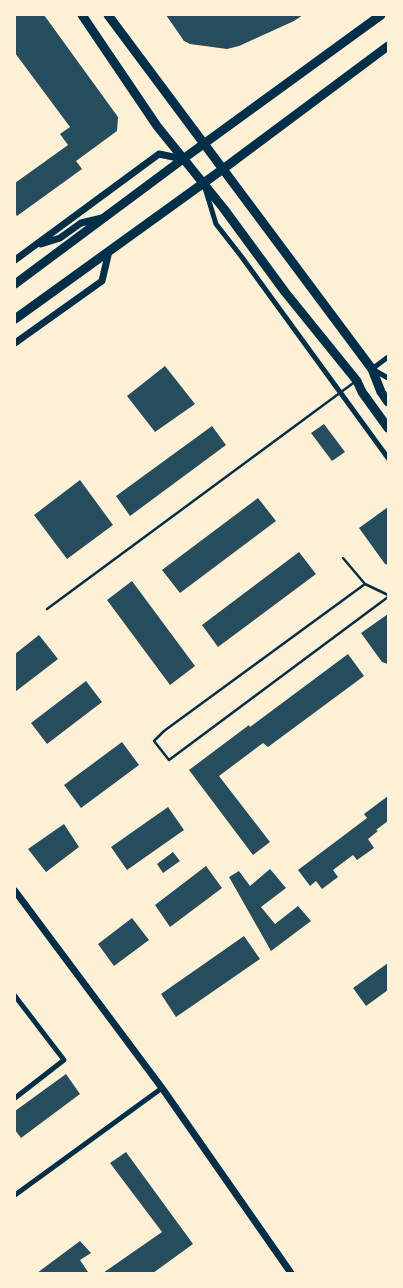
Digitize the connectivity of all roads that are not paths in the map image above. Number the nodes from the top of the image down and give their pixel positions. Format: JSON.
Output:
{"nodes":[{"id":1,"x":82,"y":15,"type":"edge"},
{"id":2,"x":108,"y":15,"type":"edge"},
{"id":3,"x":381,"y":15,"type":"edge"},
{"id":4,"x":388,"y":46,"type":"edge"},
{"id":5,"x":205,"y":144,"type":"junction"},
{"id":6,"x":183,"y":158,"type":"junction"},
{"id":7,"x":223,"y":169,"type":"junction"},
{"id":8,"x":203,"y":183,"type":"junction"},
{"id":9,"x":105,"y":217,"type":"junction"},
{"id":10,"x":34,"y":247,"type":"junction"},
{"id":11,"x":109,"y":251,"type":"junction"},
{"id":12,"x":15,"y":260,"type":"edge"},
{"id":13,"x":15,"y":284,"type":"edge"},
{"id":14,"x":15,"y":319,"type":"edge"},
{"id":15,"x":15,"y":343,"type":"edge"},
{"id":16,"x":388,"y":357,"type":"edge"},
{"id":17,"x":372,"y":369,"type":"junction"},
{"id":18,"x":388,"y":378,"type":"edge"},
{"id":19,"x":357,"y":381,"type":"junction"},
{"id":20,"x":340,"y":393,"type":"junction"},
{"id":21,"x":388,"y":402,"type":"edge"},
{"id":22,"x":388,"y":428,"type":"edge"},
{"id":23,"x":388,"y":458,"type":"edge"},
{"id":24,"x":343,"y":558,"type":"dead end"},
{"id":25,"x":365,"y":584,"type":"junction"},
{"id":26,"x":388,"y":596,"type":"edge"},
{"id":27,"x":47,"y":609,"type":"dead end"},
{"id":28,"x":15,"y":891,"type":"edge"},
{"id":29,"x":15,"y":996,"type":"edge"},
{"id":30,"x":162,"y":1088,"type":"junction"},
{"id":31,"x":15,"y":1098,"type":"edge"},
{"id":32,"x":15,"y":1195,"type":"edge"},
{"id":33,"x":291,"y":1273,"type":"edge"}],
"edges":[{"from":1,"to":6,"type":"main road"},
{"from":2,"to":5,"type":"main road"},
{"from":3,"to":5,"type":"main road"},
{"from":4,"to":7,"type":"main road"},
{"from":5,"to":6,"type":"main road"},
{"from":5,"to":7,"type":"main road"},
{"from":6,"to":8,"type":"main road"},
{"from":6,"to":9,"type":"main road"},
{"from":6,"to":10,"type":"street"},
{"from":7,"to":8,"type":"main road"},
{"from":7,"to":17,"type":"main road"},
{"from":8,"to":11,"type":"main road"},
{"from":8,"to":19,"type":"main road"},
{"from":8,"to":20,"type":"street"},
{"from":9,"to":10,"type":"street"},
{"from":9,"to":13,"type":"main road"},
{"from":10,"to":12,"type":"street"},
{"from":11,"to":14,"type":"main road"},
{"from":11,"to":15,"type":"street"},
{"from":16,"to":17,"type":"street"},
{"from":17,"to":18,"type":"street"},
{"from":17,"to":21,"type":"main road"},
{"from":19,"to":20,"type":"lane"},
{"from":19,"to":22,"type":"main road"},
{"from":20,"to":23,"type":"street"},
{"from":20,"to":27,"type":"lane"},
{"from":24,"to":25,"type":"lane"},
{"from":25,"to":26,"type":"lane"},
{"from":25,"to":26,"type":"lane"},
{"from":28,"to":30,"type":"street"},
{"from":29,"to":31,"type":"street"},
{"from":30,"to":32,"type":"street"},
{"from":30,"to":33,"type":"street"}]}
